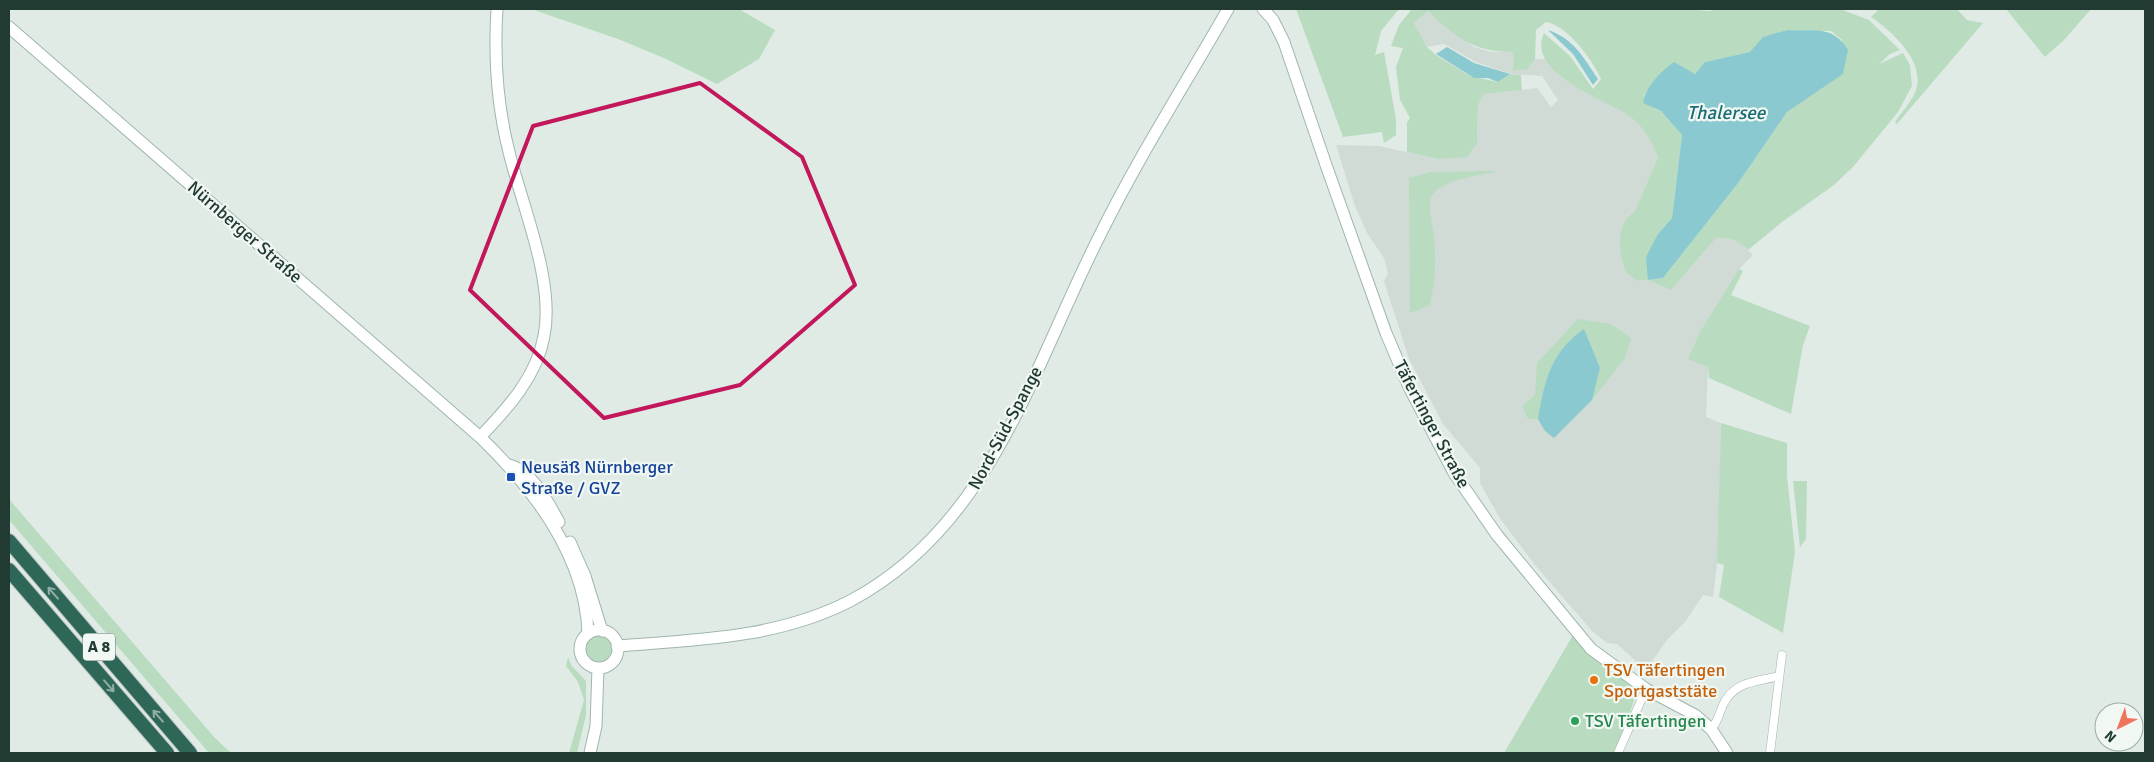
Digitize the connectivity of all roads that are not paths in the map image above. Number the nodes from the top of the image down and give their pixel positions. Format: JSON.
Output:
{"nodes":[{"id":1,"x":497,"y":9,"type":"edge"},
{"id":2,"x":1228,"y":9,"type":"edge"},
{"id":3,"x":1263,"y":9,"type":"edge"},
{"id":4,"x":9,"y":27,"type":"edge"},
{"id":5,"x":480,"y":436,"type":"junction"},
{"id":6,"x":9,"y":541,"type":"edge"},
{"id":7,"x":569,"y":548,"type":"junction"},
{"id":8,"x":9,"y":570,"type":"edge"},
{"id":9,"x":602,"y":630,"type":"junction"},
{"id":10,"x":588,"y":634,"type":"junction"},
{"id":11,"x":618,"y":646,"type":"junction"},
{"id":12,"x":1782,"y":655,"type":"dead end"},
{"id":13,"x":598,"y":668,"type":"junction"},
{"id":14,"x":1779,"y":676,"type":"junction"},
{"id":15,"x":1646,"y":689,"type":"junction"},
{"id":16,"x":1711,"y":729,"type":"junction"},
{"id":17,"x":167,"y":753,"type":"edge"},
{"id":18,"x":190,"y":753,"type":"edge"},
{"id":19,"x":590,"y":753,"type":"edge"},
{"id":20,"x":1618,"y":753,"type":"edge"},
{"id":21,"x":1727,"y":753,"type":"edge"},
{"id":22,"x":1770,"y":753,"type":"edge"}],
"edges":[{"from":1,"to":5,"type":"street"},
{"from":2,"to":11,"type":"street","name":"Nord-Süd-Spange"},
{"from":3,"to":15,"type":"street","name":"Täfertinger Straße"},
{"from":4,"to":5,"type":"street","name":"Nürnberger Straße"},
{"from":5,"to":7,"type":"street","name":"Nürnberger Straße"},
{"from":18,"to":6,"type":"highway","number":"A 8","one_way":true},
{"from":7,"to":9,"type":"street"},
{"from":7,"to":10,"type":"street"},
{"from":8,"to":17,"type":"highway","number":"A 8","one_way":true},
{"from":9,"to":10,"type":"street"},
{"from":9,"to":11,"type":"street"},
{"from":10,"to":13,"type":"street"},
{"from":11,"to":13,"type":"street"},
{"from":12,"to":14,"type":"street"},
{"from":13,"to":19,"type":"street"},
{"from":14,"to":16,"type":"street"},
{"from":14,"to":22,"type":"street"},
{"from":15,"to":16,"type":"street","name":"Täfertinger Straße"},
{"from":15,"to":20,"type":"street"},
{"from":16,"to":21,"type":"street","name":"Täfertinger Straße"}]}
